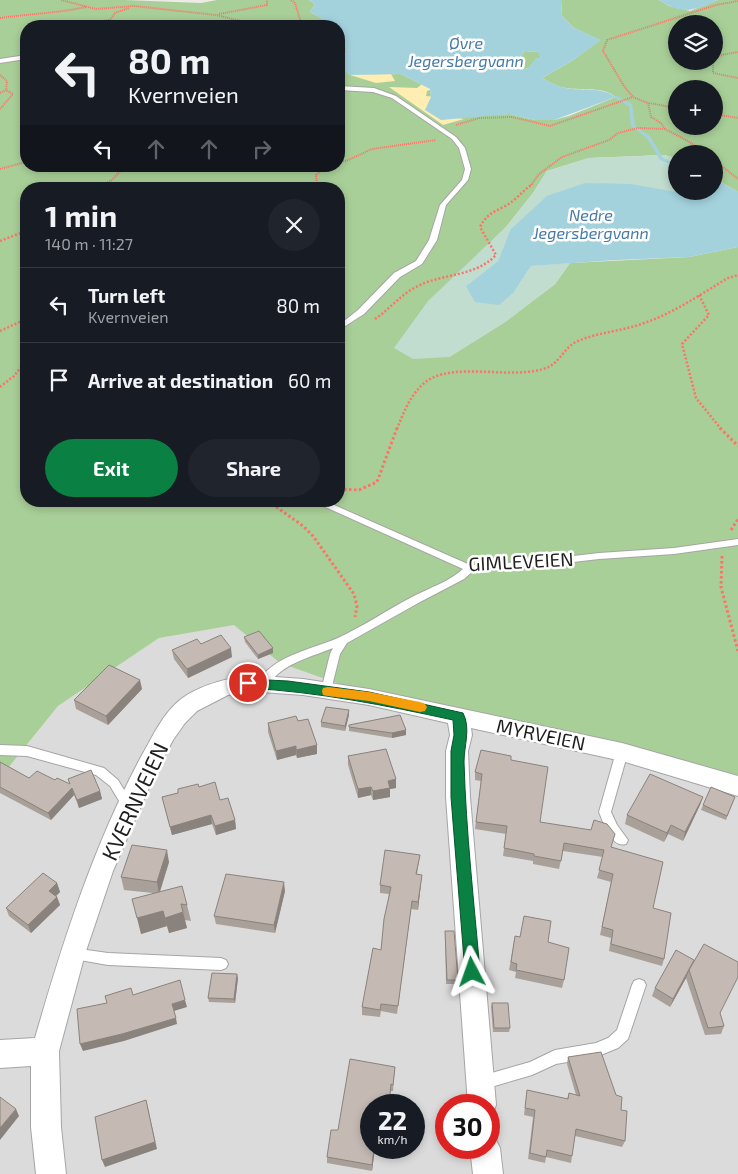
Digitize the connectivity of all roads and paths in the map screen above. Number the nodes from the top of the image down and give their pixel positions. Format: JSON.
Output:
{"nodes":[{"id":1,"x":61,"y":0,"type":"edge"},
{"id":2,"x":267,"y":0,"type":"edge"},
{"id":3,"x":291,"y":0,"type":"edge"},
{"id":4,"x":738,"y":1,"type":"edge"},
{"id":5,"x":134,"y":6,"type":"junction"},
{"id":6,"x":87,"y":7,"type":"junction"},
{"id":7,"x":216,"y":14,"type":"junction"},
{"id":8,"x":0,"y":18,"type":"edge"},
{"id":9,"x":110,"y":20,"type":"edge"},
{"id":10,"x":238,"y":20,"type":"edge"},
{"id":11,"x":300,"y":20,"type":"edge"},
{"id":12,"x":738,"y":52,"type":"edge"},
{"id":13,"x":723,"y":55,"type":"edge"},
{"id":14,"x":20,"y":58,"type":"edge"},
{"id":15,"x":0,"y":61,"type":"edge"},
{"id":16,"x":713,"y":70,"type":"edge"},
{"id":17,"x":0,"y":75,"type":"edge"},
{"id":18,"x":738,"y":78,"type":"edge"},
{"id":19,"x":345,"y":88,"type":"edge"},
{"id":20,"x":6,"y":90,"type":"junction"},
{"id":21,"x":0,"y":93,"type":"edge"},
{"id":22,"x":633,"y":97,"type":"junction"},
{"id":23,"x":648,"y":103,"type":"junction"},
{"id":24,"x":668,"y":107,"type":"edge"},
{"id":25,"x":0,"y":109,"type":"edge"},
{"id":26,"x":723,"y":116,"type":"edge"},
{"id":27,"x":738,"y":118,"type":"edge"},
{"id":28,"x":441,"y":129,"type":"junction"},
{"id":29,"x":664,"y":129,"type":"junction"},
{"id":30,"x":454,"y":138,"type":"junction"},
{"id":31,"x":694,"y":145,"type":"edge"},
{"id":32,"x":345,"y":160,"type":"edge"},
{"id":33,"x":20,"y":164,"type":"edge"},
{"id":34,"x":723,"y":167,"type":"edge"},
{"id":35,"x":0,"y":169,"type":"edge"},
{"id":36,"x":119,"y":172,"type":"edge"},
{"id":37,"x":738,"y":179,"type":"edge"},
{"id":38,"x":108,"y":182,"type":"edge"},
{"id":39,"x":20,"y":233,"type":"edge"},
{"id":40,"x":0,"y":241,"type":"edge"},
{"id":41,"x":738,"y":274,"type":"edge"},
{"id":42,"x":699,"y":295,"type":"junction"},
{"id":43,"x":20,"y":322,"type":"edge"},
{"id":44,"x":368,"y":323,"type":"dead end"},
{"id":45,"x":345,"y":324,"type":"edge"},
{"id":46,"x":0,"y":331,"type":"edge"},
{"id":47,"x":20,"y":368,"type":"edge"},
{"id":48,"x":0,"y":387,"type":"edge"},
{"id":49,"x":738,"y":446,"type":"edge"},
{"id":50,"x":345,"y":490,"type":"edge"},
{"id":51,"x":276,"y":507,"type":"edge"},
{"id":52,"x":329,"y":507,"type":"edge"},
{"id":53,"x":738,"y":542,"type":"edge"},
{"id":54,"x":722,"y":543,"type":"junction"},
{"id":55,"x":470,"y":568,"type":"junction"},
{"id":56,"x":343,"y":640,"type":"junction"},
{"id":57,"x":738,"y":651,"type":"edge"},
{"id":58,"x":262,"y":684,"type":"junction"},
{"id":59,"x":326,"y":691,"type":"junction"},
{"id":60,"x":459,"y":717,"type":"junction"},
{"id":61,"x":0,"y":750,"type":"edge"},
{"id":62,"x":622,"y":752,"type":"junction"},
{"id":63,"x":738,"y":786,"type":"edge"},
{"id":64,"x":129,"y":807,"type":"junction"},
{"id":65,"x":622,"y":840,"type":"dead end"},
{"id":66,"x":72,"y":954,"type":"junction"},
{"id":67,"x":221,"y":964,"type":"dead end"},
{"id":68,"x":639,"y":985,"type":"dead end"},
{"id":69,"x":45,"y":1051,"type":"junction"},
{"id":70,"x":0,"y":1054,"type":"edge"},
{"id":71,"x":481,"y":1094,"type":"edge"},
{"id":72,"x":486,"y":1159,"type":"edge"},
{"id":73,"x":51,"y":1174,"type":"edge"},
{"id":74,"x":488,"y":1174,"type":"edge"}],
"edges":[{"from":1,"to":6,"type":"path"},
{"from":2,"to":7,"type":"path"},
{"from":3,"to":11,"type":"path"},
{"from":4,"to":22,"type":"path"},
{"from":5,"to":6,"type":"path"},
{"from":5,"to":7,"type":"path"},
{"from":5,"to":9,"type":"path"},
{"from":6,"to":8,"type":"path"},
{"from":7,"to":10,"type":"path"},
{"from":12,"to":13,"type":"path"},
{"from":14,"to":15,"type":"lane"},
{"from":16,"to":18,"type":"path"},
{"from":17,"to":20,"type":"path"},
{"from":19,"to":28,"type":"lane"},
{"from":20,"to":21,"type":"path"},
{"from":20,"to":25,"type":"path"},
{"from":22,"to":23,"type":"path"},
{"from":22,"to":28,"type":"path"},
{"from":23,"to":24,"type":"path"},
{"from":23,"to":29,"type":"path"},
{"from":26,"to":27,"type":"path"},
{"from":28,"to":30,"type":"lane"},
{"from":29,"to":31,"type":"path"},
{"from":29,"to":44,"type":"path"},
{"from":30,"to":32,"type":"path"},
{"from":30,"to":45,"type":"lane"},
{"from":33,"to":35,"type":"path"},
{"from":34,"to":37,"type":"path"},
{"from":36,"to":38,"type":"path"},
{"from":39,"to":40,"type":"path"},
{"from":41,"to":42,"type":"path"},
{"from":42,"to":49,"type":"path"},
{"from":42,"to":50,"type":"path"},
{"from":43,"to":46,"type":"path"},
{"from":47,"to":48,"type":"path"},
{"from":51,"to":56,"type":"path"},
{"from":52,"to":55,"type":"lane","name":"GIMLEVEIEN"},
{"from":53,"to":54,"type":"lane","name":"GIMLEVEIEN"},
{"from":54,"to":55,"type":"lane","name":"GIMLEVEIEN"},
{"from":54,"to":57,"type":"path"},
{"from":55,"to":56,"type":"lane"},
{"from":56,"to":58,"type":"lane"},
{"from":56,"to":59,"type":"lane"},
{"from":58,"to":59,"type":"street","name":"KVERNVEIEN"},
{"from":58,"to":64,"type":"street","name":"KVERNVEIEN"},
{"from":59,"to":60,"type":"street","name":"KVERNVEIEN"},
{"from":60,"to":62,"type":"street","name":"MYRVEIEN"},
{"from":60,"to":71,"type":"street"},
{"from":61,"to":64,"type":"lane"},
{"from":62,"to":63,"type":"street","name":"MYRVEIEN"},
{"from":62,"to":65,"type":"lane"},
{"from":64,"to":66,"type":"street","name":"KVERNVEIEN"},
{"from":66,"to":67,"type":"lane"},
{"from":66,"to":69,"type":"street","name":"KVERNVEIEN"},
{"from":68,"to":71,"type":"lane"},
{"from":69,"to":70,"type":"street"},
{"from":69,"to":73,"type":"street","name":"KVERNVEIEN"},
{"from":72,"to":74,"type":"street"}]}
